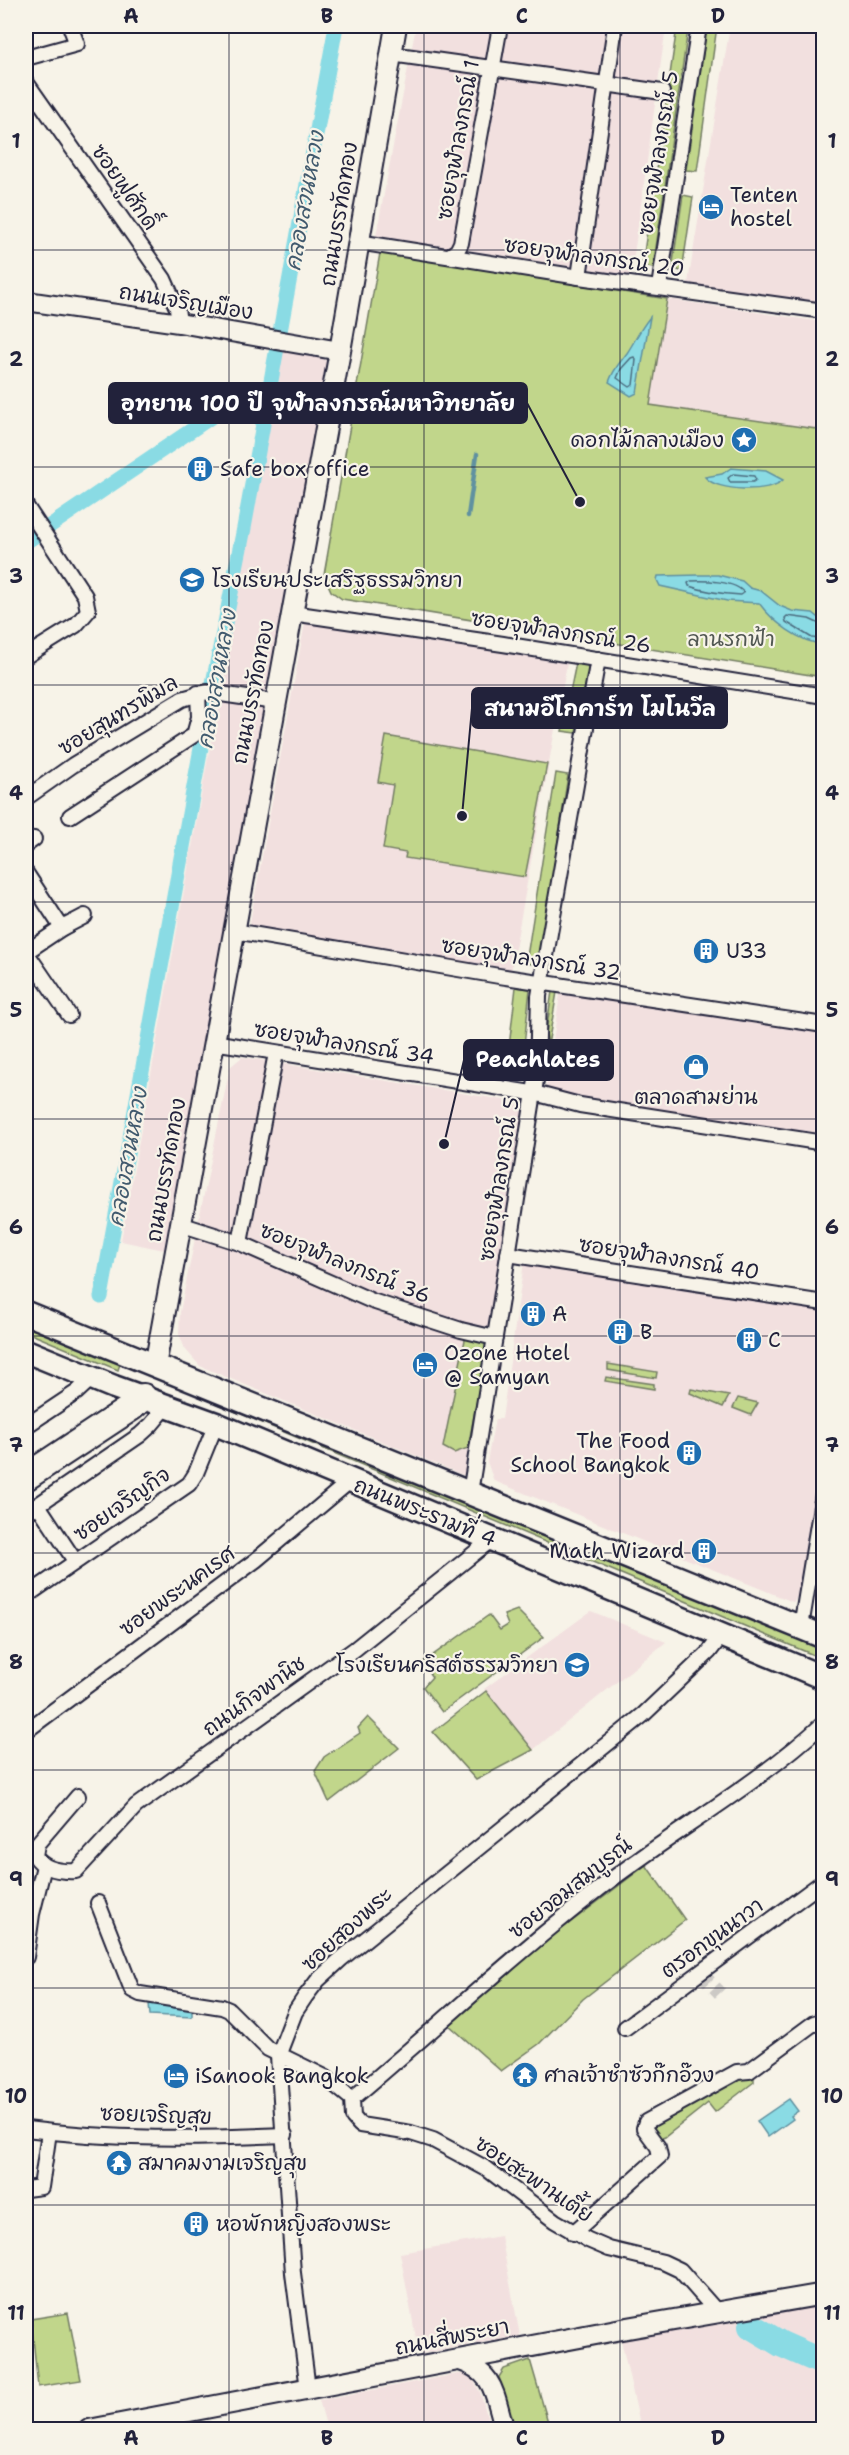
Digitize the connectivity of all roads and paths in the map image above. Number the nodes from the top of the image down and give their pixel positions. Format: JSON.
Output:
{"nodes":[{"id":1,"x":70,"y":26,"type":"edge"},
{"id":2,"x":396,"y":26,"type":"edge"},
{"id":3,"x":500,"y":26,"type":"edge"},
{"id":4,"x":615,"y":26,"type":"edge"},
{"id":5,"x":699,"y":26,"type":"edge"},
{"id":6,"x":391,"y":54,"type":"junction"},
{"id":7,"x":26,"y":58,"type":"edge"},
{"id":8,"x":492,"y":68,"type":"junction"},
{"id":9,"x":26,"y":82,"type":"edge"},
{"id":10,"x":607,"y":85,"type":"junction"},
{"id":11,"x":662,"y":92,"type":"dead end"},
{"id":12,"x":358,"y":242,"type":"junction"},
{"id":13,"x":449,"y":256,"type":"junction"},
{"id":14,"x":579,"y":277,"type":"junction"},
{"id":15,"x":659,"y":287,"type":"junction"},
{"id":16,"x":26,"y":301,"type":"edge"},
{"id":17,"x":824,"y":311,"type":"edge"},
{"id":18,"x":179,"y":322,"type":"junction"},
{"id":19,"x":340,"y":351,"type":"junction"},
{"id":20,"x":28,"y":511,"type":"edge"},
{"id":21,"x":292,"y":613,"type":"junction"},
{"id":22,"x":26,"y":656,"type":"edge"},
{"id":23,"x":598,"y":658,"type":"junction"},
{"id":24,"x":203,"y":693,"type":"junction"},
{"id":25,"x":824,"y":696,"type":"edge"},
{"id":26,"x":275,"y":702,"type":"junction"},
{"id":27,"x":26,"y":798,"type":"edge"},
{"id":28,"x":70,"y":816,"type":"dead end"},
{"id":29,"x":26,"y":873,"type":"edge"},
{"id":30,"x":85,"y":916,"type":"dead end"},
{"id":31,"x":62,"y":928,"type":"junction"},
{"id":32,"x":234,"y":931,"type":"junction"},
{"id":33,"x":26,"y":952,"type":"edge"},
{"id":34,"x":541,"y":981,"type":"junction"},
{"id":35,"x":69,"y":1015,"type":"dead end"},
{"id":36,"x":824,"y":1025,"type":"edge"},
{"id":37,"x":213,"y":1042,"type":"junction"},
{"id":38,"x":276,"y":1053,"type":"junction"},
{"id":39,"x":533,"y":1094,"type":"junction"},
{"id":40,"x":824,"y":1143,"type":"edge"},
{"id":41,"x":180,"y":1224,"type":"junction"},
{"id":42,"x":240,"y":1243,"type":"junction"},
{"id":43,"x":508,"y":1254,"type":"junction"},
{"id":44,"x":824,"y":1303,"type":"edge"},
{"id":45,"x":26,"y":1313,"type":"edge"},
{"id":46,"x":495,"y":1338,"type":"junction"},
{"id":47,"x":26,"y":1351,"type":"edge"},
{"id":48,"x":155,"y":1366,"type":"junction"},
{"id":49,"x":92,"y":1378,"type":"junction"},
{"id":50,"x":142,"y":1397,"type":"junction"},
{"id":51,"x":167,"y":1406,"type":"junction"},
{"id":52,"x":216,"y":1424,"type":"junction"},
{"id":53,"x":26,"y":1426,"type":"edge"},
{"id":54,"x":26,"y":1477,"type":"edge"},
{"id":55,"x":351,"y":1481,"type":"junction"},
{"id":56,"x":824,"y":1488,"type":"edge"},
{"id":57,"x":470,"y":1493,"type":"junction"},
{"id":58,"x":38,"y":1505,"type":"junction"},
{"id":59,"x":26,"y":1513,"type":"edge"},
{"id":60,"x":492,"y":1539,"type":"junction"},
{"id":61,"x":75,"y":1562,"type":"junction"},
{"id":62,"x":26,"y":1596,"type":"edge"},
{"id":63,"x":801,"y":1627,"type":"junction"},
{"id":64,"x":722,"y":1635,"type":"junction"},
{"id":65,"x":824,"y":1637,"type":"edge"},
{"id":66,"x":824,"y":1677,"type":"edge"},
{"id":67,"x":824,"y":1723,"type":"edge"},
{"id":68,"x":26,"y":1731,"type":"edge"},
{"id":69,"x":78,"y":1796,"type":"dead end"},
{"id":70,"x":44,"y":1866,"type":"junction"},
{"id":71,"x":824,"y":1881,"type":"edge"},
{"id":72,"x":98,"y":1904,"type":"dead end"},
{"id":73,"x":26,"y":1958,"type":"edge"},
{"id":74,"x":824,"y":2020,"type":"edge"},
{"id":75,"x":625,"y":2028,"type":"dead end"},
{"id":76,"x":278,"y":2056,"type":"junction"},
{"id":77,"x":352,"y":2099,"type":"junction"},
{"id":78,"x":26,"y":2129,"type":"edge"},
{"id":79,"x":49,"y":2132,"type":"junction"},
{"id":80,"x":285,"y":2135,"type":"junction"},
{"id":81,"x":26,"y":2189,"type":"edge"},
{"id":82,"x":573,"y":2233,"type":"junction"},
{"id":83,"x":824,"y":2295,"type":"edge"},
{"id":84,"x":717,"y":2312,"type":"junction"},
{"id":85,"x":503,"y":2351,"type":"junction"},
{"id":86,"x":457,"y":2360,"type":"junction"},
{"id":87,"x":491,"y":2384,"type":"junction"},
{"id":88,"x":308,"y":2389,"type":"junction"},
{"id":89,"x":89,"y":2430,"type":"edge"},
{"id":90,"x":505,"y":2430,"type":"edge"}],
"edges":[{"from":1,"to":7,"type":"street"},
{"from":2,"to":6,"type":"main road","name":"ถนนบรรทัดทอง"},
{"from":3,"to":8,"type":"street","name":"ซอยจุฬาลงกรณ์ 1"},
{"from":4,"to":10,"type":"street"},
{"from":5,"to":15,"type":"street","name":"ซอยจุฬาลงกรณ์ 5"},
{"from":6,"to":8,"type":"street"},
{"from":6,"to":12,"type":"main road","name":"ถนนบรรทัดทอง"},
{"from":8,"to":10,"type":"street"},
{"from":8,"to":13,"type":"street","name":"ซอยจุฬาลงกรณ์ 1"},
{"from":9,"to":18,"type":"street","name":"ซอยฟูศักดิ์"},
{"from":10,"to":11,"type":"street"},
{"from":10,"to":14,"type":"street"},
{"from":12,"to":13,"type":"street","name":"ซอยจุฬาลงกรณ์ 20"},
{"from":12,"to":19,"type":"main road","name":"ถนนบรรทัดทอง"},
{"from":13,"to":14,"type":"street","name":"ซอยจุฬาลงกรณ์ 20"},
{"from":14,"to":15,"type":"street","name":"ซอยจุฬาลงกรณ์ 20"},
{"from":15,"to":17,"type":"street","name":"ซอยจุฬาลงกรณ์ 20"},
{"from":16,"to":18,"type":"street","name":"ถนนเจริญเมือง"},
{"from":18,"to":19,"type":"street","name":"ถนนเจริญเมือง"},
{"from":19,"to":21,"type":"main road","name":"ถนนบรรทัดทอง"},
{"from":20,"to":22,"type":"street"},
{"from":21,"to":23,"type":"street","name":"ซอยจุฬาลงกรณ์ 26"},
{"from":21,"to":26,"type":"main road","name":"ถนนบรรทัดทอง"},
{"from":23,"to":25,"type":"street","name":"ซอยจุฬาลงกรณ์ 26"},
{"from":23,"to":34,"type":"street","name":"ซอยจุฬาลงกรณ์ 5"},
{"from":24,"to":26,"type":"street","name":"ซอยสุนทรพิมล"},
{"from":24,"to":27,"type":"street","name":"ซอยสุนทรพิมล"},
{"from":24,"to":28,"type":"street"},
{"from":26,"to":32,"type":"main road","name":"ถนนบรรทัดทอง"},
{"from":29,"to":31,"type":"street"},
{"from":30,"to":31,"type":"street"},
{"from":31,"to":33,"type":"street"},
{"from":32,"to":34,"type":"street","name":"ซอยจุฬาลงกรณ์ 32"},
{"from":32,"to":37,"type":"main road","name":"ถนนบรรทัดทอง"},
{"from":33,"to":35,"type":"street"},
{"from":34,"to":36,"type":"street","name":"ซอยจุฬาลงกรณ์ 32"},
{"from":34,"to":39,"type":"street","name":"ซอยจุฬาลงกรณ์ 5"},
{"from":37,"to":38,"type":"street","name":"ซอยจุฬาลงกรณ์ 34"},
{"from":37,"to":41,"type":"main road","name":"ถนนบรรทัดทอง"},
{"from":38,"to":39,"type":"street","name":"ซอยจุฬาลงกรณ์ 34"},
{"from":38,"to":42,"type":"street"},
{"from":39,"to":40,"type":"street","name":"ซอยจุฬาลงกรณ์ 34"},
{"from":39,"to":43,"type":"street","name":"ซอยจุฬาลงกรณ์ 5"},
{"from":41,"to":42,"type":"street","name":"ซอยจุฬาลงกรณ์ 36"},
{"from":41,"to":48,"type":"main road","name":"ถนนบรรทัดทอง"},
{"from":42,"to":46,"type":"street","name":"ซอยจุฬาลงกรณ์ 36"},
{"from":43,"to":44,"type":"street","name":"ซอยจุฬาลงกรณ์ 40"},
{"from":43,"to":46,"type":"street","name":"ซอยจุฬาลงกรณ์ 5"},
{"from":45,"to":48,"type":"main road","name":"ถนนพระรามที่ 4"},
{"from":46,"to":57,"type":"street","name":"ซอยจุฬาลงกรณ์ 5"},
{"from":47,"to":49,"type":"main road","name":"ถนนพระรามที่ 4"},
{"from":48,"to":50,"type":"main road"},
{"from":48,"to":57,"type":"main road","name":"ถนนพระรามที่ 4"},
{"from":49,"to":50,"type":"main road","name":"ถนนพระรามที่ 4"},
{"from":49,"to":53,"type":"street"},
{"from":50,"to":51,"type":"main road","name":"ถนนพระรามที่ 4"},
{"from":50,"to":54,"type":"highway"},
{"from":51,"to":52,"type":"main road","name":"ถนนพระรามที่ 4"},
{"from":51,"to":58,"type":"street"},
{"from":52,"to":55,"type":"main road","name":"ถนนพระรามที่ 4"},
{"from":52,"to":61,"type":"street","name":"ซอยเจริญกิจ"},
{"from":55,"to":60,"type":"main road","name":"ถนนพระรามที่ 4"},
{"from":55,"to":68,"type":"street","name":"ซอยพระนคเรศ"},
{"from":56,"to":63,"type":"street"},
{"from":57,"to":63,"type":"main road","name":"ถนนพระรามที่ 4"},
{"from":58,"to":59,"type":"street"},
{"from":58,"to":61,"type":"street"},
{"from":60,"to":64,"type":"main road","name":"ถนนพระรามที่ 4"},
{"from":60,"to":70,"type":"street","name":"ถนนกิจพานิช"},
{"from":61,"to":62,"type":"street","name":"ซอยเจริญกิจ"},
{"from":63,"to":65,"type":"main road","name":"ถนนพระรามที่ 4"},
{"from":64,"to":66,"type":"main road","name":"ถนนพระรามที่ 4"},
{"from":64,"to":76,"type":"street","name":"ซอยสองพระ"},
{"from":67,"to":77,"type":"street","name":"ซอยจอมสมบูรณ์"},
{"from":69,"to":70,"type":"street"},
{"from":70,"to":73,"type":"street"},
{"from":71,"to":75,"type":"street","name":"ตรอกขุนนาวา"},
{"from":72,"to":76,"type":"street"},
{"from":74,"to":82,"type":"street"},
{"from":76,"to":77,"type":"street"},
{"from":76,"to":80,"type":"street","name":"ซอยสองพระ"},
{"from":77,"to":82,"type":"street","name":"ซอยสะพานเตี้ย"},
{"from":78,"to":79,"type":"street","name":"ซอยเจริญสุข"},
{"from":79,"to":80,"type":"street","name":"ซอยเจริญสุข"},
{"from":79,"to":81,"type":"street"},
{"from":80,"to":88,"type":"street","name":"ซอยสองพระ"},
{"from":82,"to":84,"type":"street","name":"ซอยสะพานเตี้ย"},
{"from":83,"to":84,"type":"main road","name":"ถนนสี่พระยา"},
{"from":84,"to":85,"type":"main road","name":"ถนนสี่พระยา"},
{"from":85,"to":86,"type":"main road","name":"ถนนสี่พระยา"},
{"from":85,"to":87,"type":"street"},
{"from":86,"to":87,"type":"street"},
{"from":86,"to":88,"type":"main road","name":"ถนนสี่พระยา"},
{"from":87,"to":90,"type":"street"},
{"from":88,"to":89,"type":"main road","name":"ถนนสี่พระยา"}]}
